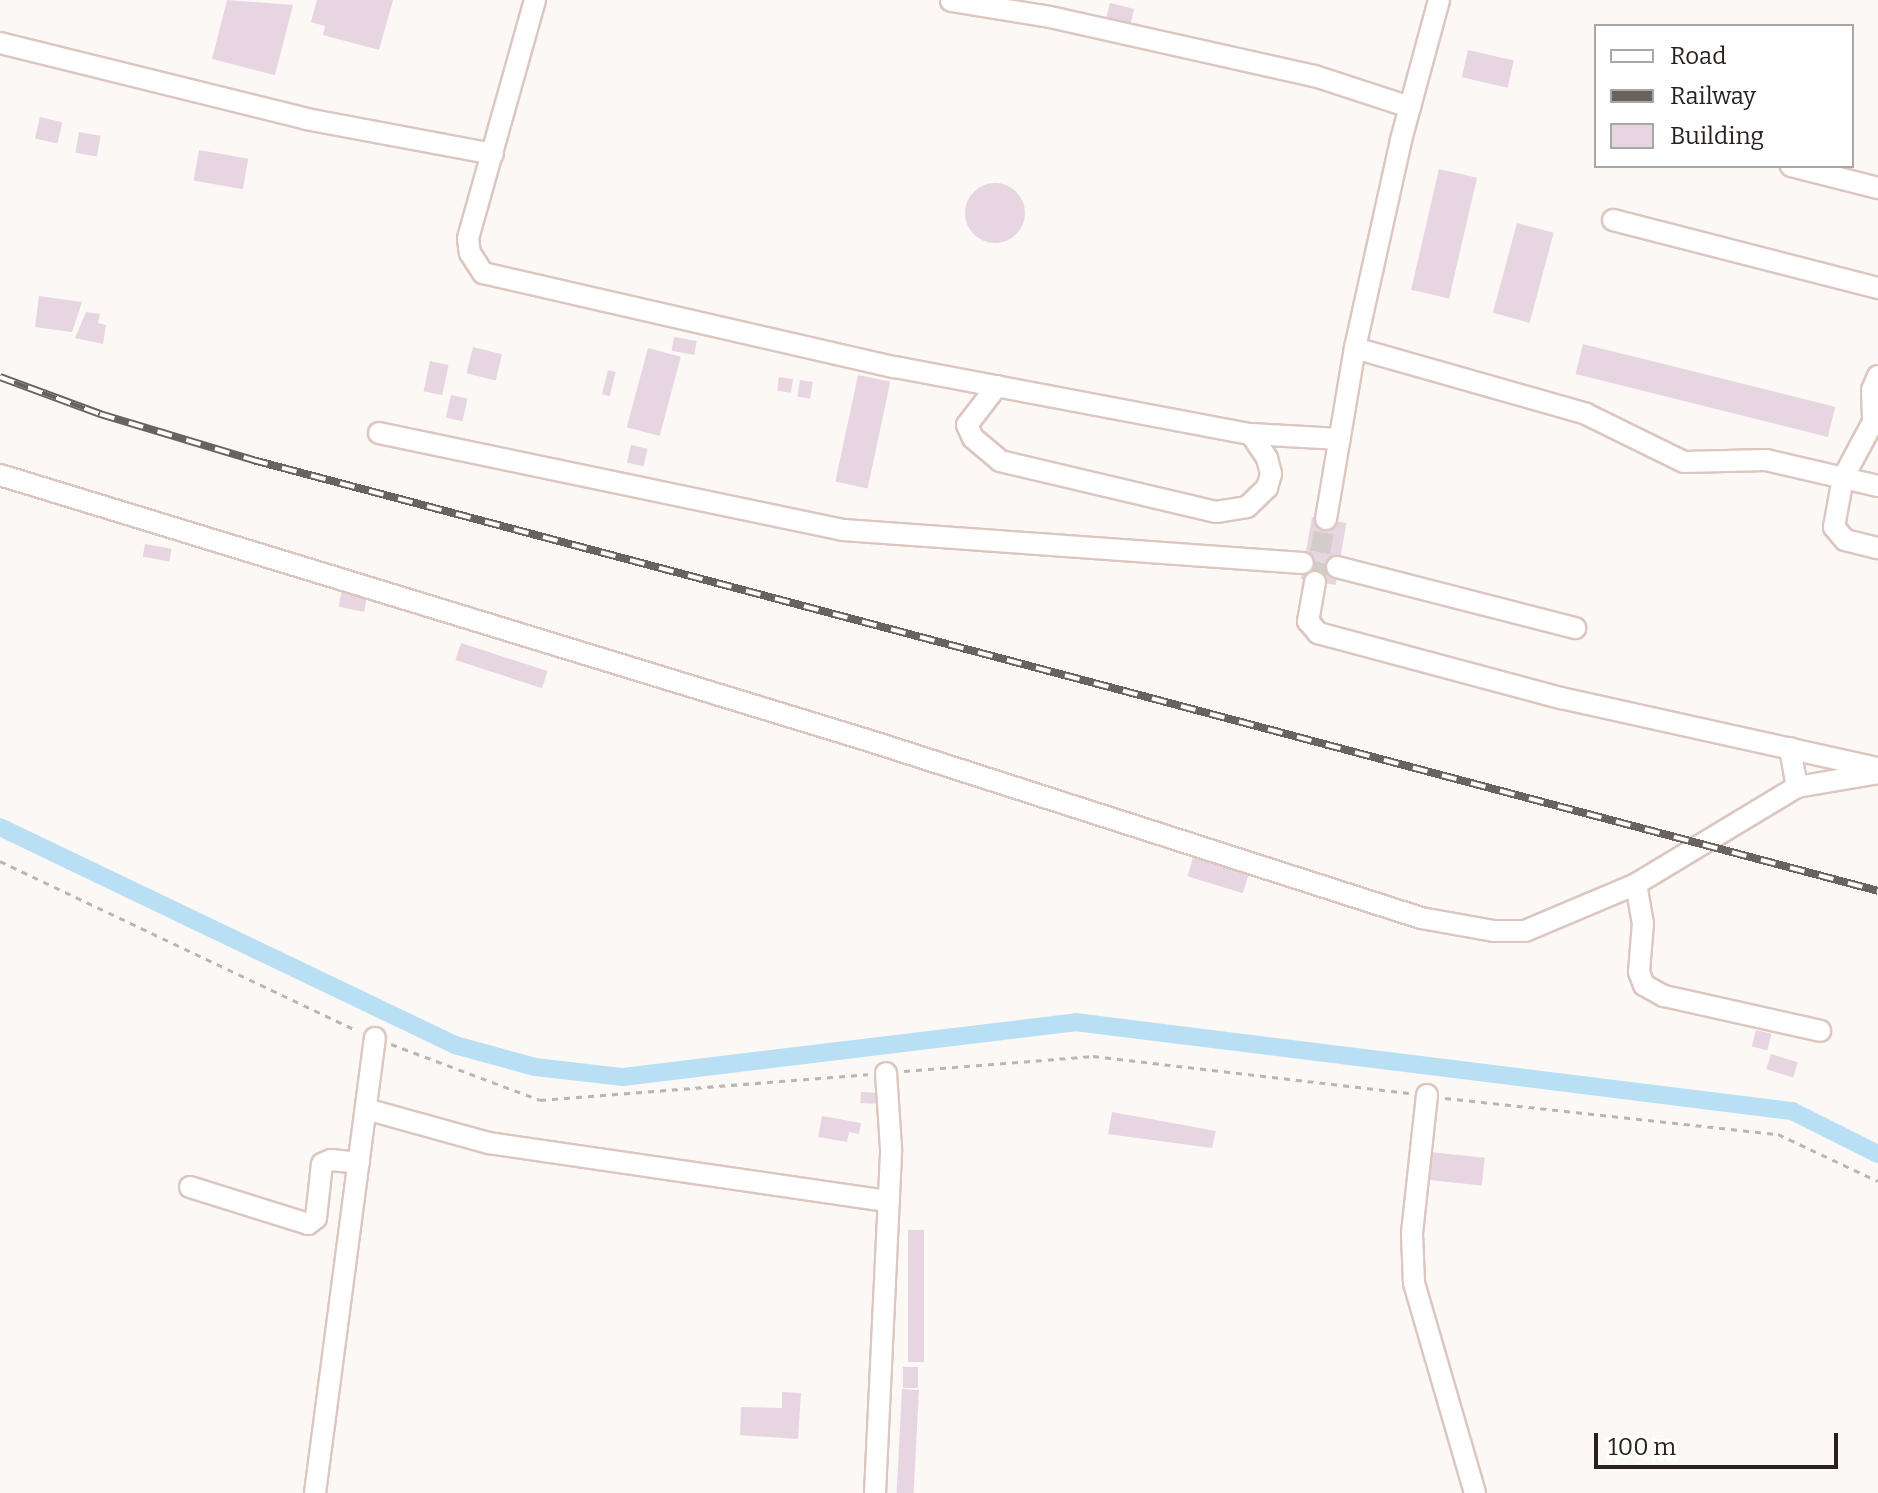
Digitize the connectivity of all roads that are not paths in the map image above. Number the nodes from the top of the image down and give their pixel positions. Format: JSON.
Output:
{"nodes":[{"id":1,"x":535,"y":0,"type":"edge"},
{"id":2,"x":1439,"y":0,"type":"edge"},
{"id":3,"x":951,"y":1,"type":"edge"},
{"id":4,"x":0,"y":43,"type":"edge"},
{"id":5,"x":1410,"y":107,"type":"junction"},
{"id":6,"x":493,"y":154,"type":"junction"},
{"id":7,"x":1799,"y":168,"type":"edge"},
{"id":8,"x":1878,"y":188,"type":"edge"},
{"id":9,"x":1613,"y":220,"type":"dead end"},
{"id":10,"x":1878,"y":288,"type":"edge"},
{"id":11,"x":1355,"y":348,"type":"junction"},
{"id":12,"x":1878,"y":376,"type":"edge"},
{"id":13,"x":997,"y":386,"type":"junction"},
{"id":14,"x":379,"y":433,"type":"dead end"},
{"id":15,"x":1251,"y":434,"type":"junction"},
{"id":16,"x":1340,"y":439,"type":"junction"},
{"id":17,"x":0,"y":475,"type":"edge"},
{"id":18,"x":1843,"y":478,"type":"junction"},
{"id":19,"x":1878,"y":486,"type":"edge"},
{"id":20,"x":1326,"y":519,"type":"tunnel mouth"},
{"id":21,"x":1878,"y":548,"type":"edge"},
{"id":22,"x":1303,"y":563,"type":"dead end"},
{"id":23,"x":1337,"y":567,"type":"dead end"},
{"id":24,"x":1315,"y":582,"type":"tunnel mouth"},
{"id":25,"x":1575,"y":628,"type":"dead end"},
{"id":26,"x":1790,"y":748,"type":"junction"},
{"id":27,"x":1878,"y":770,"type":"edge"},
{"id":28,"x":1797,"y":787,"type":"junction"},
{"id":29,"x":1636,"y":884,"type":"junction"},
{"id":30,"x":1820,"y":1031,"type":"dead end"},
{"id":31,"x":375,"y":1038,"type":"road end"},
{"id":32,"x":886,"y":1073,"type":"road end"},
{"id":33,"x":1427,"y":1095,"type":"road end"},
{"id":34,"x":366,"y":1109,"type":"junction"},
{"id":35,"x":359,"y":1163,"type":"junction"},
{"id":36,"x":190,"y":1187,"type":"dead end"},
{"id":37,"x":889,"y":1201,"type":"junction"},
{"id":38,"x":315,"y":1493,"type":"edge"},
{"id":39,"x":875,"y":1493,"type":"edge"},
{"id":40,"x":1475,"y":1493,"type":"edge"}],
"edges":[{"from":1,"to":6,"type":"street"},
{"from":2,"to":5,"type":"street"},
{"from":3,"to":5,"type":"street"},
{"from":4,"to":6,"type":"street"},
{"from":5,"to":11,"type":"street"},
{"from":6,"to":13,"type":"street"},
{"from":7,"to":8,"type":"street"},
{"from":9,"to":10,"type":"street"},
{"from":11,"to":16,"type":"street"},
{"from":11,"to":18,"type":"street"},
{"from":12,"to":18,"type":"street"},
{"from":13,"to":15,"type":"street"},
{"from":13,"to":15,"type":"street"},
{"from":14,"to":22,"type":"street"},
{"from":15,"to":16,"type":"street"},
{"from":16,"to":20,"type":"street"},
{"from":17,"to":29,"type":"street"},
{"from":18,"to":19,"type":"street"},
{"from":18,"to":21,"type":"street"},
{"from":23,"to":25,"type":"street"},
{"from":24,"to":26,"type":"street"},
{"from":26,"to":27,"type":"street"},
{"from":26,"to":28,"type":"street"},
{"from":27,"to":28,"type":"street"},
{"from":28,"to":29,"type":"street"},
{"from":29,"to":30,"type":"street"},
{"from":31,"to":34,"type":"street"},
{"from":32,"to":37,"type":"street"},
{"from":33,"to":40,"type":"street"},
{"from":34,"to":35,"type":"street"},
{"from":34,"to":37,"type":"street"},
{"from":35,"to":36,"type":"street"},
{"from":35,"to":38,"type":"street"},
{"from":37,"to":39,"type":"street"}]}
